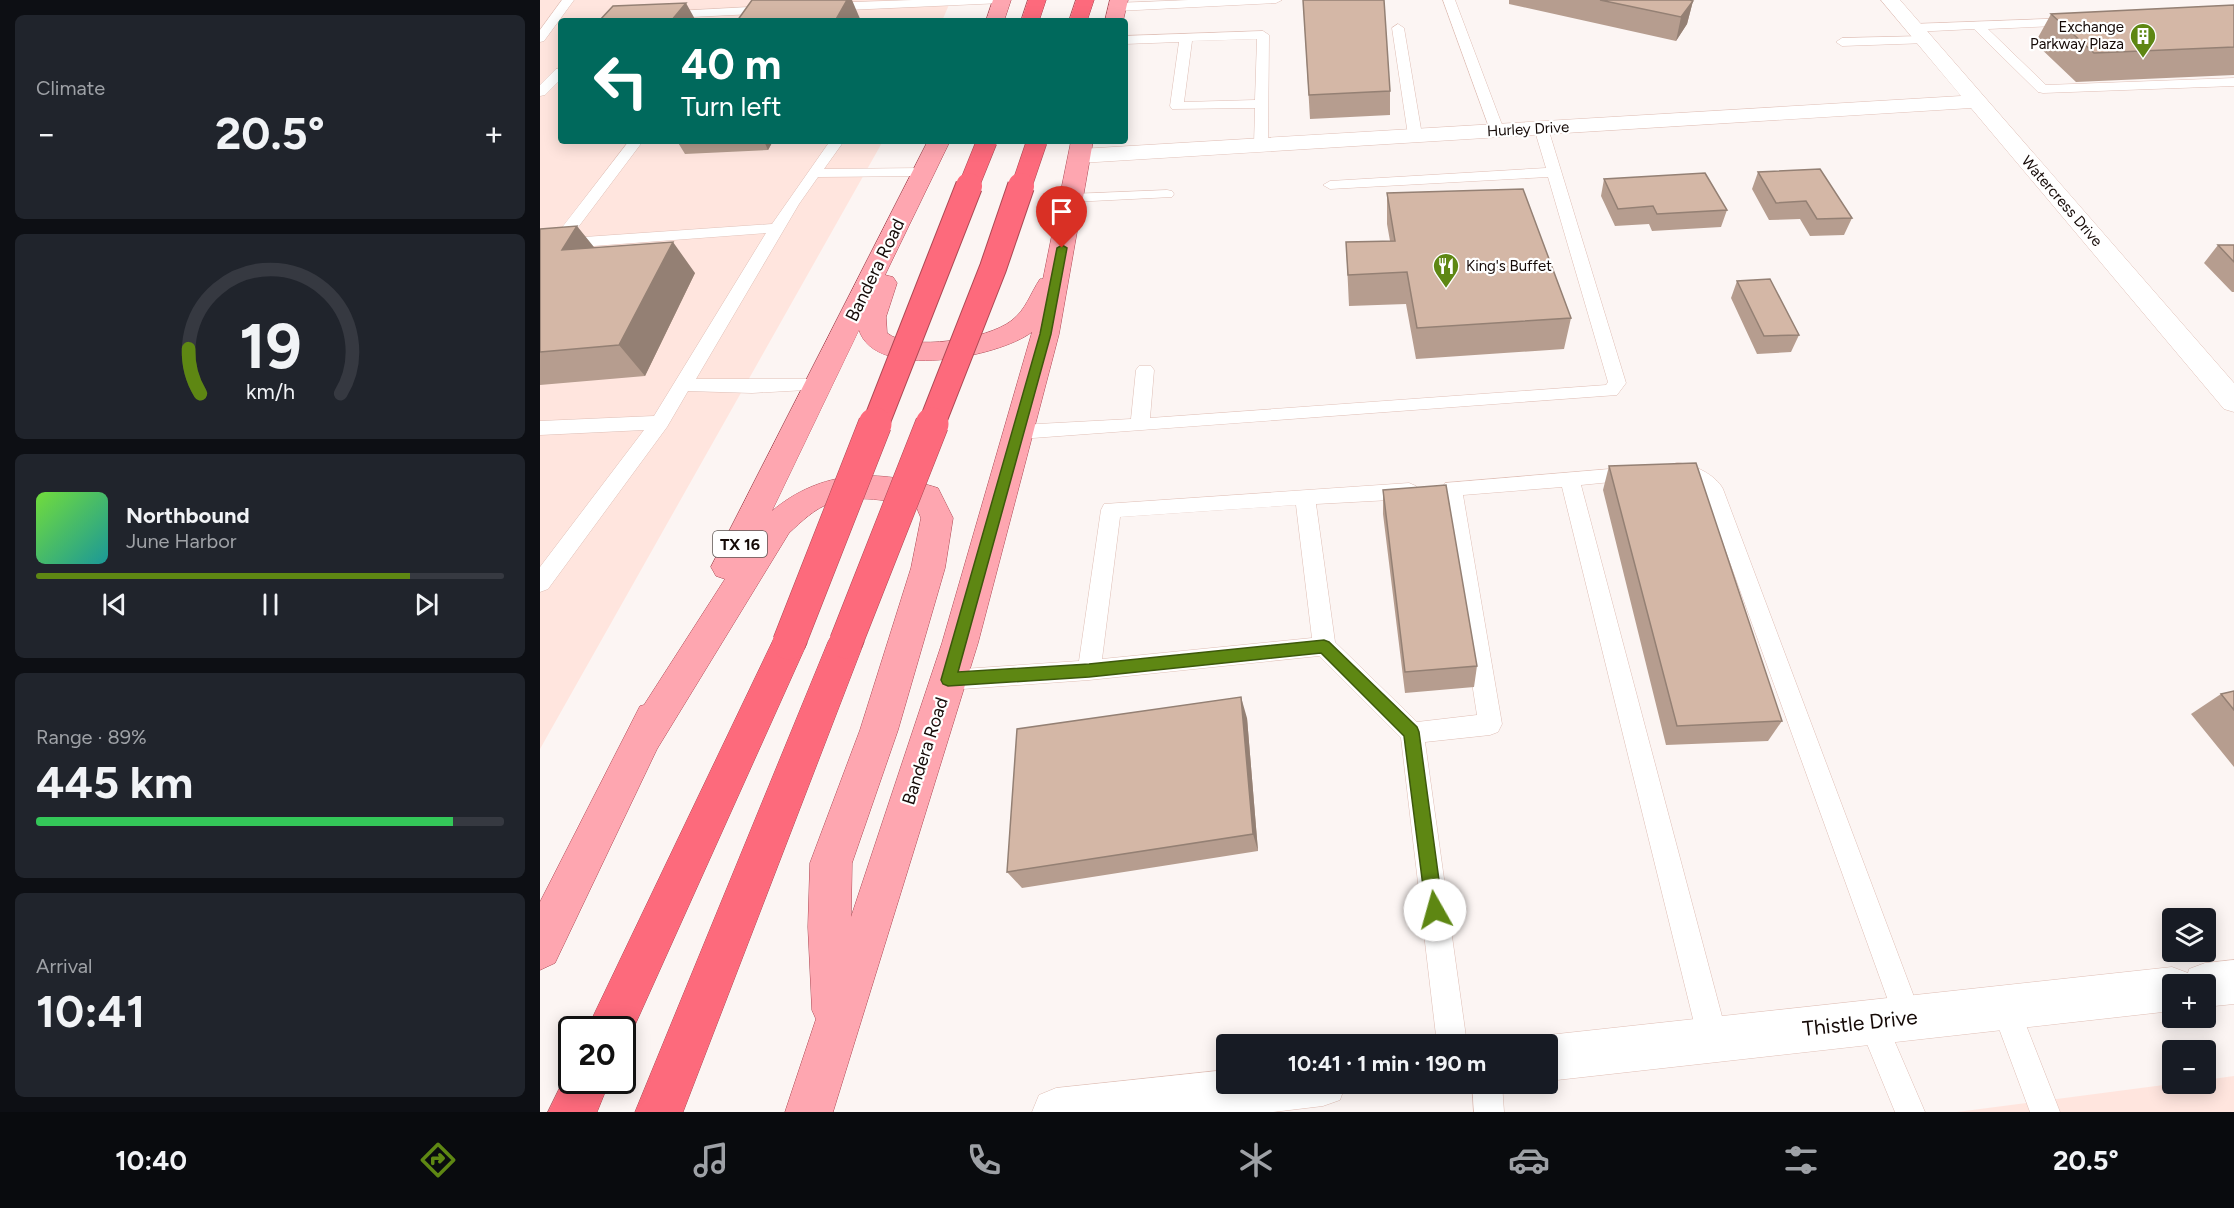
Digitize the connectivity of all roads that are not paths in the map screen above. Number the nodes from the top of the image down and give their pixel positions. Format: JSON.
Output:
{"nodes":[{"id":1,"x":568,"y":0,"type":"edge"},
{"id":2,"x":662,"y":0,"type":"edge"},
{"id":3,"x":1002,"y":0,"type":"edge"},
{"id":4,"x":1037,"y":0,"type":"edge"},
{"id":5,"x":1085,"y":0,"type":"edge"},
{"id":6,"x":1276,"y":0,"type":"edge"},
{"id":7,"x":1449,"y":0,"type":"edge"},
{"id":8,"x":1890,"y":0,"type":"edge"},
{"id":9,"x":1199,"y":1,"type":"edge"},
{"id":10,"x":833,"y":4,"type":"edge"},
{"id":11,"x":907,"y":6,"type":"edge"},
{"id":12,"x":807,"y":8,"type":"edge"},
{"id":13,"x":1117,"y":9,"type":"edge"},
{"id":14,"x":783,"y":10,"type":"edge"},
{"id":15,"x":649,"y":17,"type":"junction"},
{"id":16,"x":732,"y":17,"type":"edge"},
{"id":17,"x":620,"y":18,"type":"edge"},
{"id":18,"x":996,"y":18,"type":"edge"},
{"id":19,"x":1031,"y":18,"type":"edge"},
{"id":20,"x":1079,"y":18,"type":"edge"},
{"id":21,"x":2082,"y":21,"type":"edge"},
{"id":22,"x":1978,"y":26,"type":"junction"},
{"id":23,"x":1398,"y":28,"type":"dead end"},
{"id":24,"x":1918,"y":34,"type":"junction"},
{"id":25,"x":540,"y":38,"type":"edge"},
{"id":26,"x":1186,"y":38,"type":"junction"},
{"id":27,"x":1128,"y":40,"type":"edge"},
{"id":28,"x":1842,"y":42,"type":"dead end"},
{"id":29,"x":558,"y":75,"type":"edge"},
{"id":30,"x":2234,"y":82,"type":"edge"},
{"id":31,"x":540,"y":92,"type":"edge"},
{"id":32,"x":1976,"y":101,"type":"junction"},
{"id":33,"x":1262,"y":104,"type":"junction"},
{"id":34,"x":1541,"y":128,"type":"junction"},
{"id":35,"x":1497,"y":130,"type":"junction"},
{"id":36,"x":1415,"y":135,"type":"junction"},
{"id":37,"x":634,"y":144,"type":"edge"},
{"id":38,"x":835,"y":144,"type":"edge"},
{"id":39,"x":938,"y":144,"type":"edge"},
{"id":40,"x":986,"y":144,"type":"edge"},
{"id":41,"x":1036,"y":144,"type":"edge"},
{"id":42,"x":1261,"y":145,"type":"junction"},
{"id":43,"x":1081,"y":148,"type":"edge"},
{"id":44,"x":924,"y":172,"type":"junction"},
{"id":45,"x":1554,"y":172,"type":"junction"},
{"id":46,"x":813,"y":173,"type":"junction"},
{"id":47,"x":1330,"y":185,"type":"dead end"},
{"id":48,"x":1167,"y":194,"type":"dead end"},
{"id":49,"x":1072,"y":198,"type":"junction"},
{"id":50,"x":909,"y":201,"type":"junction"},
{"id":51,"x":777,"y":228,"type":"junction"},
{"id":52,"x":558,"y":243,"type":"junction"},
{"id":53,"x":540,"y":245,"type":"edge"},
{"id":54,"x":1062,"y":248,"type":"junction"},
{"id":55,"x":1145,"y":370,"type":"dead end"},
{"id":56,"x":818,"y":385,"type":"junction"},
{"id":57,"x":683,"y":386,"type":"junction"},
{"id":58,"x":2228,"y":388,"type":"edge"},
{"id":59,"x":660,"y":422,"type":"junction"},
{"id":60,"x":1140,"y":425,"type":"junction"},
{"id":61,"x":540,"y":428,"type":"edge"},
{"id":62,"x":1019,"y":432,"type":"junction"},
{"id":63,"x":1570,"y":480,"type":"junction"},
{"id":64,"x":1452,"y":488,"type":"junction"},
{"id":65,"x":1305,"y":497,"type":"junction"},
{"id":66,"x":540,"y":583,"type":"edge"},
{"id":67,"x":1324,"y":646,"type":"junction"},
{"id":68,"x":1089,"y":670,"type":"junction"},
{"id":69,"x":948,"y":680,"type":"junction"},
{"id":70,"x":1412,"y":732,"type":"junction"},
{"id":71,"x":644,"y":736,"type":"junction"},
{"id":72,"x":540,"y":948,"type":"edge"},
{"id":73,"x":2234,"y":982,"type":"edge"},
{"id":74,"x":2216,"y":984,"type":"edge"},
{"id":75,"x":2162,"y":990,"type":"edge"},
{"id":76,"x":2005,"y":1007,"type":"junction"},
{"id":77,"x":616,"y":1016,"type":"edge"},
{"id":78,"x":1890,"y":1020,"type":"junction"},
{"id":79,"x":836,"y":1026,"type":"junction"},
{"id":80,"x":1451,"y":1034,"type":"edge"},
{"id":81,"x":1713,"y":1040,"type":"junction"},
{"id":82,"x":1558,"y":1057,"type":"edge"},
{"id":83,"x":580,"y":1094,"type":"edge"},
{"id":84,"x":1258,"y":1094,"type":"edge"},
{"id":85,"x":1488,"y":1094,"type":"edge"},
{"id":86,"x":1192,"y":1105,"type":"edge"},
{"id":87,"x":572,"y":1112,"type":"edge"},
{"id":88,"x":659,"y":1112,"type":"edge"},
{"id":89,"x":809,"y":1112,"type":"edge"},
{"id":90,"x":1056,"y":1112,"type":"edge"},
{"id":91,"x":1489,"y":1112,"type":"edge"},
{"id":92,"x":1910,"y":1112,"type":"edge"},
{"id":93,"x":2045,"y":1112,"type":"edge"}],
"edges":[{"from":1,"to":25,"type":"lane"},
{"from":2,"to":15,"type":"lane"},
{"from":3,"to":11,"type":"lane"},
{"from":3,"to":18,"type":"main road"},
{"from":4,"to":19,"type":"highway"},
{"from":5,"to":20,"type":"highway"},
{"from":6,"to":9,"type":"lane"},
{"from":7,"to":35,"type":"lane"},
{"from":8,"to":24,"type":"street","name":"Watercress Drive"},
{"from":9,"to":13,"type":"lane"},
{"from":10,"to":11,"type":"lane"},
{"from":10,"to":12,"type":"lane"},
{"from":14,"to":16,"type":"lane"},
{"from":15,"to":16,"type":"lane"},
{"from":15,"to":17,"type":"lane"},
{"from":21,"to":22,"type":"lane"},
{"from":22,"to":24,"type":"lane"},
{"from":22,"to":30,"type":"lane"},
{"from":23,"to":36,"type":"lane"},
{"from":24,"to":28,"type":"lane"},
{"from":24,"to":32,"type":"street","name":"Watercress Drive"},
{"from":26,"to":27,"type":"lane"},
{"from":26,"to":33,"type":"lane"},
{"from":26,"to":33,"type":"lane"},
{"from":29,"to":31,"type":"lane"},
{"from":32,"to":34,"type":"street","name":"Hurley Drive"},
{"from":32,"to":58,"type":"street","name":"Watercress Drive"},
{"from":33,"to":42,"type":"lane"},
{"from":34,"to":35,"type":"street","name":"Hurley Drive"},
{"from":34,"to":45,"type":"lane"},
{"from":35,"to":36,"type":"street","name":"Hurley Drive"},
{"from":36,"to":42,"type":"street","name":"Hurley Drive"},
{"from":37,"to":52,"type":"lane"},
{"from":38,"to":46,"type":"lane"},
{"from":39,"to":44,"type":"main road","name":"Bandera Road","number":"TX 16"},
{"from":40,"to":77,"type":"highway","bridge":true},
{"from":41,"to":88,"type":"highway","bridge":true},
{"from":42,"to":43,"type":"street","name":"Hurley Drive"},
{"from":43,"to":49,"type":"main road","name":"Bandera Road"},
{"from":44,"to":46,"type":"lane"},
{"from":44,"to":50,"type":"main road","name":"Bandera Road","number":"TX 16"},
{"from":45,"to":47,"type":"lane"},
{"from":45,"to":60,"type":"lane"},
{"from":46,"to":51,"type":"lane"},
{"from":48,"to":49,"type":"lane"},
{"from":49,"to":54,"type":"main road","name":"Bandera Road"},
{"from":50,"to":54,"type":"main road"},
{"from":50,"to":56,"type":"main road","name":"Bandera Road","number":"TX 16"},
{"from":51,"to":52,"type":"lane"},
{"from":51,"to":57,"type":"lane"},
{"from":52,"to":53,"type":"lane"},
{"from":54,"to":62,"type":"main road","name":"Bandera Road"},
{"from":55,"to":60,"type":"lane"},
{"from":56,"to":57,"type":"lane"},
{"from":56,"to":71,"type":"main road","name":"Bandera Road","number":"TX 16"},
{"from":57,"to":59,"type":"lane"},
{"from":59,"to":61,"type":"lane"},
{"from":59,"to":66,"type":"lane"},
{"from":60,"to":62,"type":"lane"},
{"from":62,"to":69,"type":"main road","name":"Bandera Road"},
{"from":63,"to":64,"type":"lane"},
{"from":63,"to":78,"type":"lane"},
{"from":63,"to":81,"type":"lane"},
{"from":64,"to":65,"type":"lane"},
{"from":64,"to":70,"type":"lane"},
{"from":65,"to":67,"type":"lane"},
{"from":65,"to":68,"type":"lane"},
{"from":67,"to":68,"type":"lane"},
{"from":67,"to":70,"type":"lane"},
{"from":68,"to":69,"type":"lane"},
{"from":69,"to":79,"type":"main road","name":"Bandera Road"},
{"from":70,"to":80,"type":"lane"},
{"from":71,"to":72,"type":"main road","name":"Bandera Road","number":"TX 16"},
{"from":71,"to":79,"type":"main road"},
{"from":73,"to":74,"type":"street"},
{"from":75,"to":76,"type":"street","name":"Thistle Drive"},
{"from":76,"to":78,"type":"street","name":"Thistle Drive"},
{"from":76,"to":93,"type":"lane"},
{"from":78,"to":81,"type":"street","name":"Thistle Drive"},
{"from":78,"to":92,"type":"lane"},
{"from":79,"to":89,"type":"main road","name":"Bandera Road"},
{"from":81,"to":82,"type":"street","name":"Thistle Drive"},
{"from":83,"to":87,"type":"highway"},
{"from":84,"to":86,"type":"street"},
{"from":85,"to":91,"type":"lane"},
{"from":86,"to":90,"type":"street"}]}
